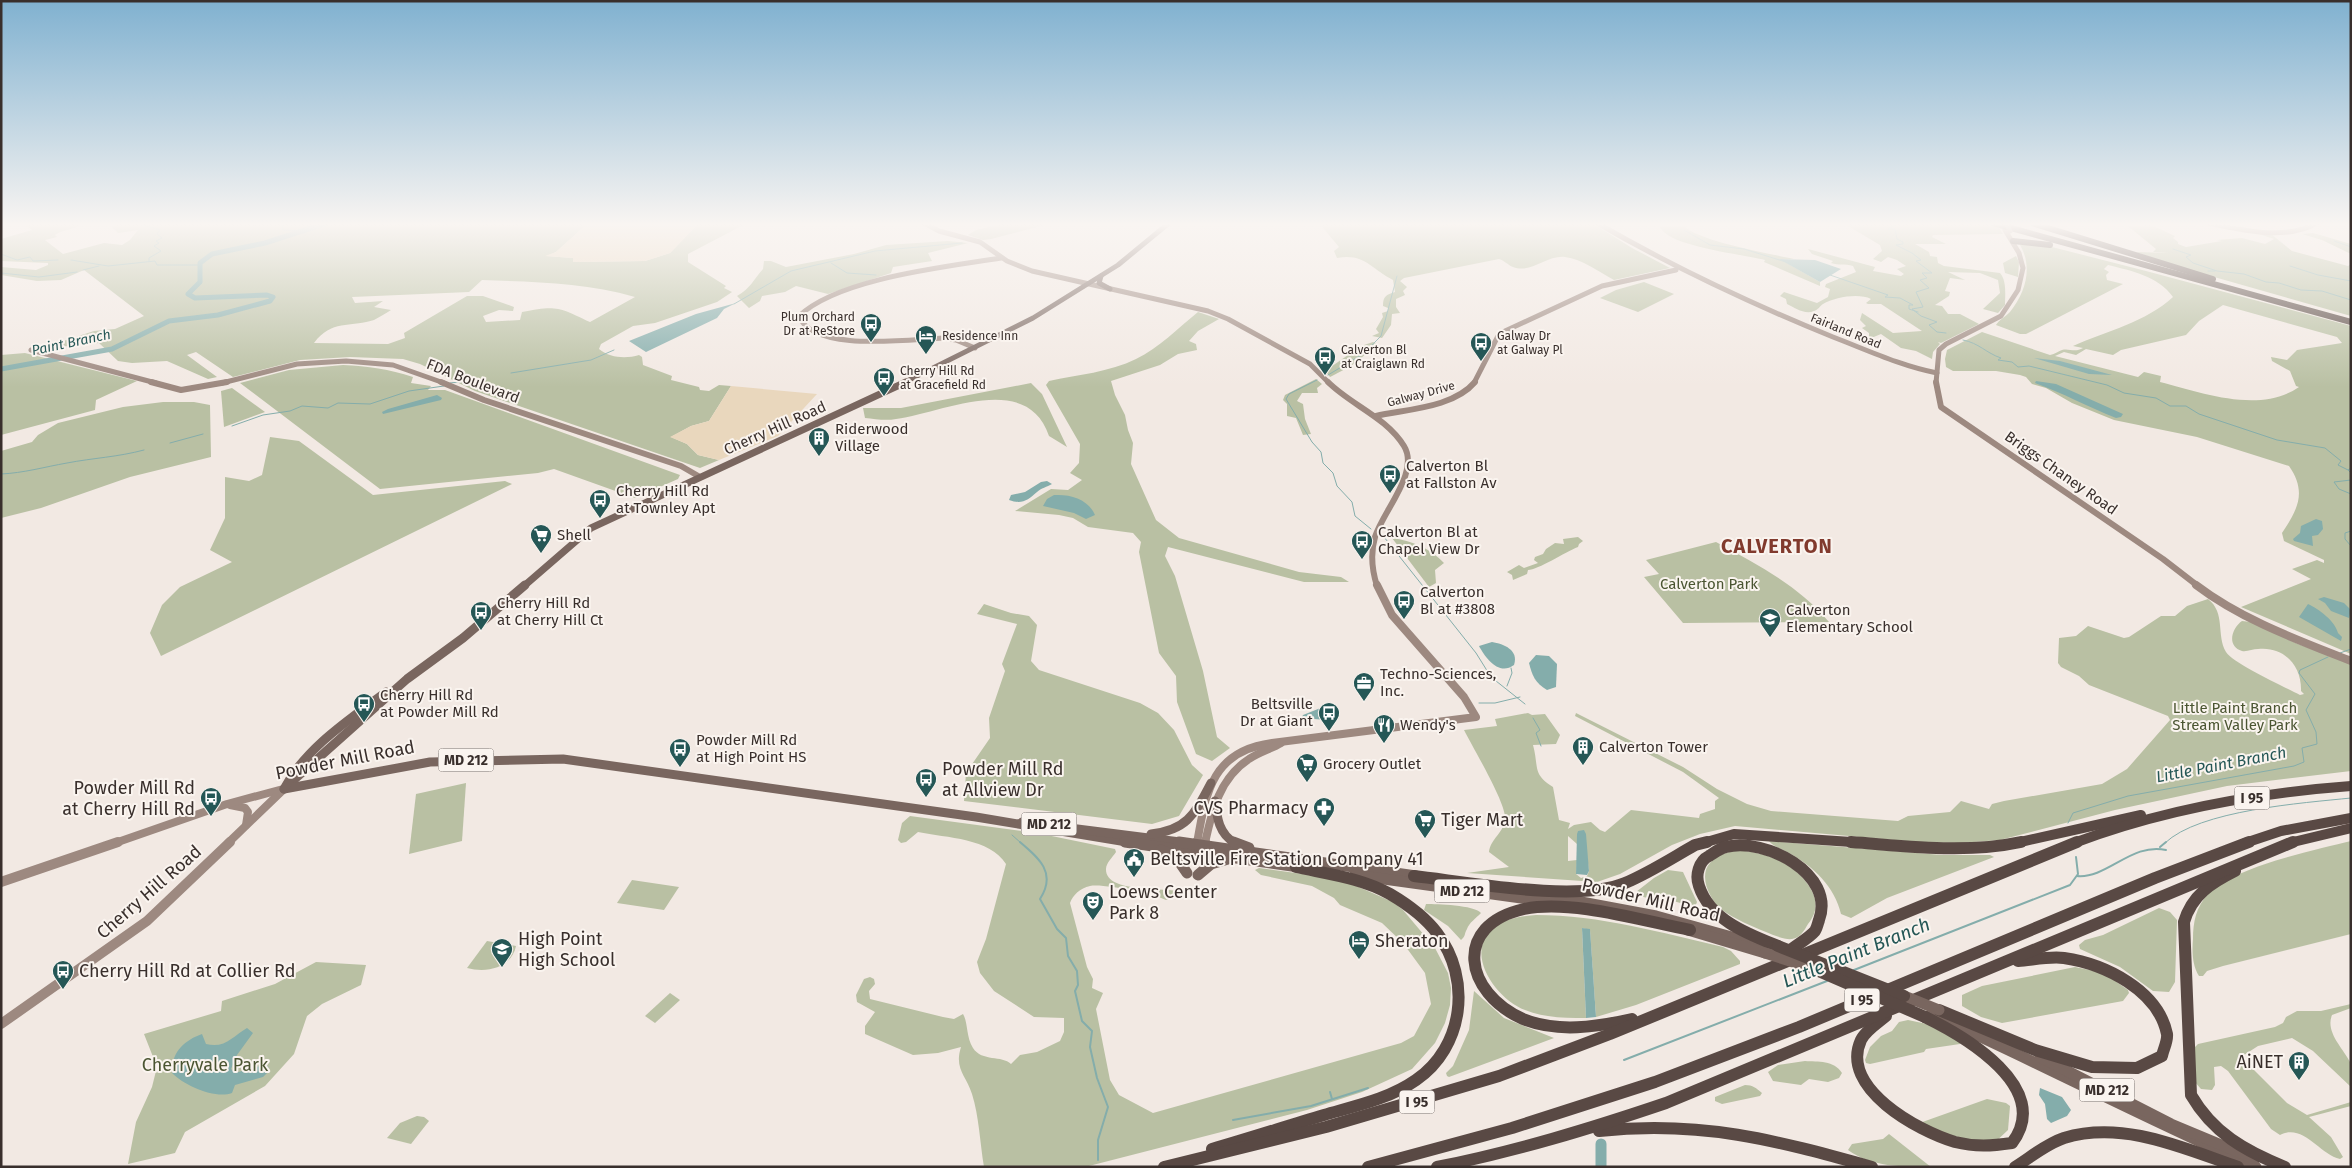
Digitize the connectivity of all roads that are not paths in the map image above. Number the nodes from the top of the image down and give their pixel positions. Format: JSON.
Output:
{"nodes":[{"id":1,"x":894,"y":278,"type":"edge"},
{"id":2,"x":1061,"y":278,"type":"edge"},
{"id":3,"x":1099,"y":278,"type":"edge"},
{"id":4,"x":1101,"y":278,"type":"edge"},
{"id":5,"x":1637,"y":278,"type":"edge"},
{"id":6,"x":1701,"y":278,"type":"edge"},
{"id":7,"x":2021,"y":278,"type":"edge"},
{"id":8,"x":2184,"y":278,"type":"edge"},
{"id":9,"x":2185,"y":278,"type":"edge"},
{"id":10,"x":2197,"y":278,"type":"edge"},
{"id":11,"x":2211,"y":278,"type":"edge"},
{"id":12,"x":2190,"y":279,"type":"junction"},
{"id":13,"x":1090,"y":284,"type":"junction"},
{"id":14,"x":1110,"y":289,"type":"junction"},
{"id":15,"x":2314,"y":309,"type":"junction"},
{"id":16,"x":2351,"y":320,"type":"edge"},
{"id":17,"x":975,"y":348,"type":"junction"},
{"id":18,"x":33,"y":351,"type":"dead end"},
{"id":19,"x":1936,"y":373,"type":"junction"},
{"id":20,"x":1376,"y":416,"type":"junction"},
{"id":21,"x":700,"y":477,"type":"junction"},
{"id":22,"x":2351,"y":661,"type":"edge"},
{"id":23,"x":407,"y":679,"type":"junction"},
{"id":24,"x":1469,"y":704,"type":"junction"},
{"id":25,"x":1457,"y":720,"type":"junction"},
{"id":26,"x":1282,"y":743,"type":"junction"},
{"id":27,"x":312,"y":764,"type":"junction"},
{"id":28,"x":334,"y":778,"type":"junction"},
{"id":29,"x":1211,"y":783,"type":"junction"},
{"id":30,"x":2351,"y":786,"type":"edge"},
{"id":31,"x":284,"y":789,"type":"junction"},
{"id":32,"x":1215,"y":801,"type":"junction"},
{"id":33,"x":227,"y":804,"type":"junction"},
{"id":34,"x":2154,"y":816,"type":"junction"},
{"id":35,"x":2351,"y":818,"type":"edge"},
{"id":36,"x":246,"y":826,"type":"junction"},
{"id":37,"x":2351,"y":828,"type":"edge"},
{"id":38,"x":2325,"y":834,"type":"junction"},
{"id":39,"x":1119,"y":837,"type":"junction"},
{"id":40,"x":1199,"y":849,"type":"junction"},
{"id":41,"x":1273,"y":855,"type":"junction"},
{"id":42,"x":1233,"y":858,"type":"junction"},
{"id":43,"x":1296,"y":866,"type":"junction"},
{"id":44,"x":1414,"y":876,"type":"junction"},
{"id":45,"x":1,"y":882,"type":"edge"},
{"id":46,"x":1690,"y":930,"type":"junction"},
{"id":47,"x":1772,"y":949,"type":"junction"},
{"id":48,"x":1767,"y":968,"type":"junction"},
{"id":49,"x":1814,"y":968,"type":"joint"},
{"id":50,"x":1968,"y":978,"type":"junction"},
{"id":51,"x":1932,"y":993,"type":"junction"},
{"id":52,"x":1904,"y":996,"type":"joint"},
{"id":53,"x":1662,"y":1012,"type":"junction"},
{"id":54,"x":1932,"y":1014,"type":"junction"},
{"id":55,"x":1,"y":1024,"type":"edge"},
{"id":56,"x":1562,"y":1138,"type":"junction"},
{"id":57,"x":1155,"y":1167,"type":"edge"},
{"id":58,"x":1164,"y":1167,"type":"edge"},
{"id":59,"x":1368,"y":1167,"type":"edge"},
{"id":60,"x":1437,"y":1167,"type":"edge"},
{"id":61,"x":1872,"y":1167,"type":"edge"},
{"id":62,"x":2015,"y":1167,"type":"edge"},
{"id":63,"x":2238,"y":1167,"type":"edge"},
{"id":64,"x":2256,"y":1167,"type":"edge"},
{"id":65,"x":2276,"y":1167,"type":"edge"},
{"id":66,"x":2285,"y":1167,"type":"edge"}],
"edges":[{"from":1,"to":17,"type":"street"},
{"from":2,"to":13,"type":"street"},
{"from":3,"to":13,"type":"main road","name":"Cherry Hill Road"},
{"from":4,"to":14,"type":"main road"},
{"from":5,"to":20,"type":"street","name":"Galway Drive"},
{"from":6,"to":19,"type":"street","name":"Fairland Road"},
{"from":7,"to":19,"type":"street","name":"Briggs Chaney Road"},
{"from":8,"to":12,"type":"highway"},
{"from":9,"to":12,"type":"highway"},
{"from":10,"to":15,"type":"highway"},
{"from":11,"to":15,"type":"highway"},
{"from":12,"to":16,"type":"highway"},
{"from":13,"to":14,"type":"street"},
{"from":13,"to":17,"type":"main road","name":"Cherry Hill Road"},
{"from":14,"to":20,"type":"street"},
{"from":15,"to":16,"type":"highway"},
{"from":17,"to":21,"type":"main road","name":"Cherry Hill Road"},
{"from":18,"to":21,"type":"street","name":"FDA Boulevard"},
{"from":19,"to":22,"type":"street","name":"Briggs Chaney Road"},
{"from":20,"to":24,"type":"street"},
{"from":21,"to":23,"type":"main road","name":"Cherry Hill Road"},
{"from":23,"to":27,"type":"main road","name":"Cherry Hill Road"},
{"from":23,"to":31,"type":"main road","name":"Cherry Hill Road"},
{"from":24,"to":25,"type":"street"},
{"from":24,"to":25,"type":"street"},
{"from":25,"to":26,"type":"street"},
{"from":26,"to":29,"type":"street"},
{"from":26,"to":32,"type":"street"},
{"from":27,"to":28,"type":"main road"},
{"from":27,"to":31,"type":"main road","name":"Cherry Hill Road"},
{"from":28,"to":31,"type":"main road","name":"Powder Mill Road","number":"MD 212"},
{"from":28,"to":39,"type":"main road","name":"Powder Mill Road","number":"MD 212"},
{"from":29,"to":39,"type":"main road"},
{"from":29,"to":40,"type":"street"},
{"from":30,"to":34,"type":"highway","number":"I 95"},
{"from":31,"to":33,"type":"street","name":"Powder Mill Road","number":"MD 212"},
{"from":31,"to":36,"type":"street","name":"Cherry Hill Road"},
{"from":32,"to":40,"type":"street"},
{"from":32,"to":41,"type":"main road"},
{"from":33,"to":36,"type":"street"},
{"from":33,"to":45,"type":"street","name":"Powder Mill Road","number":"MD 212"},
{"from":34,"to":44,"type":"highway"},
{"from":34,"to":48,"type":"highway","number":"I 95"},
{"from":35,"to":59,"type":"highway","number":"I 95"},
{"from":36,"to":55,"type":"street","name":"Cherry Hill Road"},
{"from":37,"to":38,"type":"highway"},
{"from":38,"to":50,"type":"highway"},
{"from":38,"to":66,"type":"highway"},
{"from":39,"to":40,"type":"main road","name":"Powder Mill Road","number":"MD 212"},
{"from":39,"to":42,"type":"main road"},
{"from":40,"to":41,"type":"main road","name":"Powder Mill Road","number":"MD 212"},
{"from":40,"to":42,"type":"main road","name":"Powder Mill Road","number":"MD 212"},
{"from":41,"to":44,"type":"main road","name":"Powder Mill Road","number":"MD 212"},
{"from":42,"to":43,"type":"main road","name":"Powder Mill Road","number":"MD 212"},
{"from":43,"to":46,"type":"main road","name":"Powder Mill Road","number":"MD 212"},
{"from":43,"to":57,"type":"highway"},
{"from":44,"to":47,"type":"main road","name":"Powder Mill Road","number":"MD 212"},
{"from":46,"to":47,"type":"main road","name":"Powder Mill Road","number":"MD 212"},
{"from":46,"to":53,"type":"highway"},
{"from":47,"to":48,"type":"highway"},
{"from":47,"to":49,"type":"main road","name":"Powder Mill Road","number":"MD 212","bridge":true},
{"from":47,"to":52,"type":"highway","bridge":true},
{"from":48,"to":53,"type":"highway","number":"I 95"},
{"from":49,"to":54,"type":"highway","bridge":true},
{"from":50,"to":51,"type":"highway"},
{"from":50,"to":54,"type":"highway"},
{"from":51,"to":54,"type":"highway"},
{"from":51,"to":56,"type":"highway"},
{"from":52,"to":54,"type":"main road","number":"MD 212","bridge":true},
{"from":53,"to":58,"type":"highway","number":"I 95"},
{"from":54,"to":64,"type":"main road","number":"MD 212"},
{"from":54,"to":65,"type":"main road","number":"MD 212"},
{"from":56,"to":60,"type":"highway"},
{"from":56,"to":61,"type":"highway"},
{"from":62,"to":63,"type":"highway"}]}
